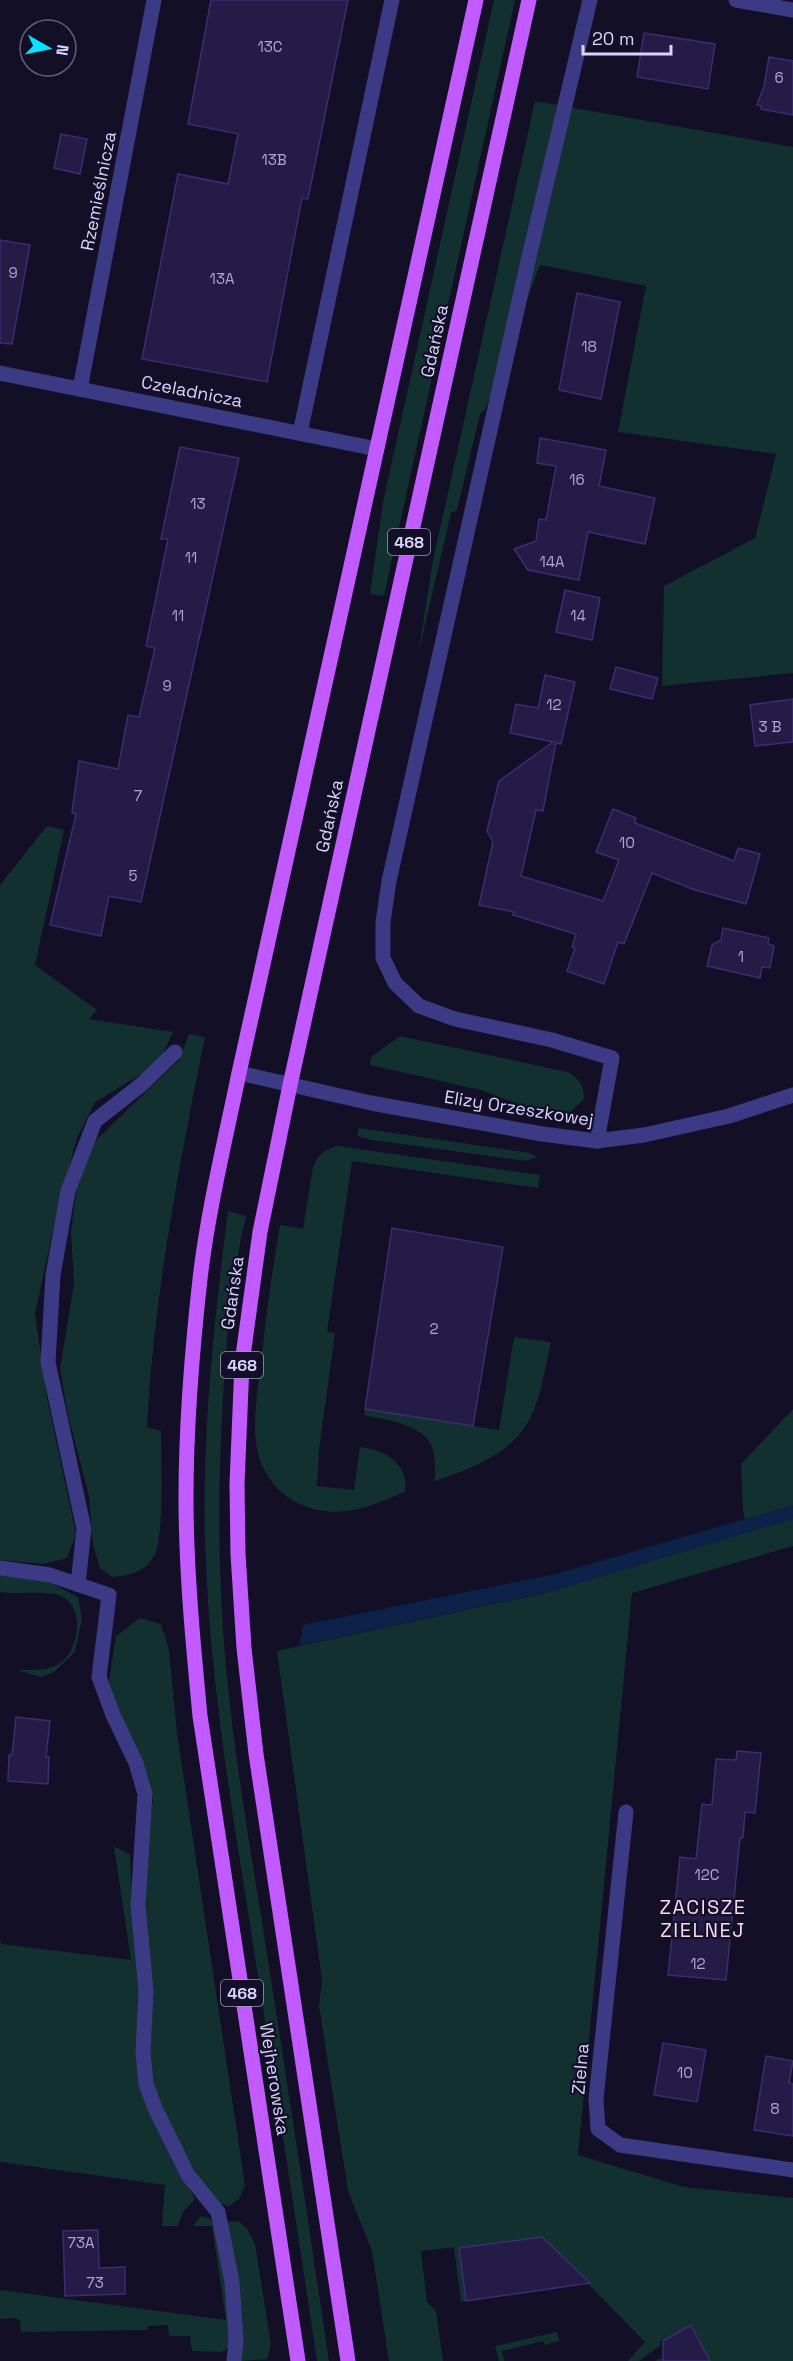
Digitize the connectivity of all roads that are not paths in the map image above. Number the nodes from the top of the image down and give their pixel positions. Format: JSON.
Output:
{"nodes":[{"id":1,"x":154,"y":0,"type":"edge"},
{"id":2,"x":392,"y":0,"type":"edge"},
{"id":3,"x":476,"y":0,"type":"edge"},
{"id":4,"x":529,"y":0,"type":"edge"},
{"id":5,"x":590,"y":0,"type":"edge"},
{"id":6,"x":736,"y":0,"type":"edge"},
{"id":7,"x":793,"y":10,"type":"edge"},
{"id":8,"x":0,"y":373,"type":"edge"},
{"id":9,"x":80,"y":389,"type":"junction"},
{"id":10,"x":300,"y":433,"type":"junction"},
{"id":11,"x":377,"y":449,"type":"junction"},
{"id":12,"x":175,"y":1052,"type":"dead end"},
{"id":13,"x":239,"y":1073,"type":"junction"},
{"id":14,"x":290,"y":1085,"type":"junction"},
{"id":15,"x":793,"y":1095,"type":"edge"},
{"id":16,"x":597,"y":1141,"type":"junction"},
{"id":17,"x":0,"y":1568,"type":"edge"},
{"id":18,"x":78,"y":1584,"type":"junction"},
{"id":19,"x":191,"y":1625,"type":"joint"},
{"id":20,"x":244,"y":1648,"type":"joint"},
{"id":21,"x":626,"y":1812,"type":"dead end"},
{"id":22,"x":793,"y":2170,"type":"edge"},
{"id":23,"x":234,"y":2361,"type":"edge"},
{"id":24,"x":298,"y":2361,"type":"edge"},
{"id":25,"x":348,"y":2361,"type":"edge"}],
"edges":[{"from":1,"to":9,"type":"street","name":"Rzemieślnicza"},
{"from":2,"to":10,"type":"street"},
{"from":3,"to":11,"type":"main road","name":"Gdańska","number":"468"},
{"from":4,"to":14,"type":"main road","name":"Gdańska","number":"468"},
{"from":5,"to":16,"type":"street"},
{"from":6,"to":7,"type":"street"},
{"from":8,"to":9,"type":"street","name":"Czeladnicza"},
{"from":9,"to":10,"type":"street","name":"Czeladnicza"},
{"from":10,"to":11,"type":"street","name":"Czeladnicza"},
{"from":11,"to":13,"type":"main road","name":"Gdańska","number":"468"},
{"from":12,"to":18,"type":"street"},
{"from":13,"to":14,"type":"street","name":"Elizy Orzeszkowej"},
{"from":13,"to":19,"type":"main road","name":"Gdańska","number":"468"},
{"from":14,"to":16,"type":"street","name":"Elizy Orzeszkowej"},
{"from":14,"to":20,"type":"main road","name":"Gdańska","number":"468"},
{"from":15,"to":16,"type":"street","name":"Elizy Orzeszkowej"},
{"from":17,"to":18,"type":"street"},
{"from":18,"to":23,"type":"street"},
{"from":19,"to":24,"type":"main road","name":"Wejherowska","number":"468"},
{"from":20,"to":25,"type":"main road","name":"Wejherowska","number":"468"},
{"from":21,"to":22,"type":"street","name":"Zielna"}]}
